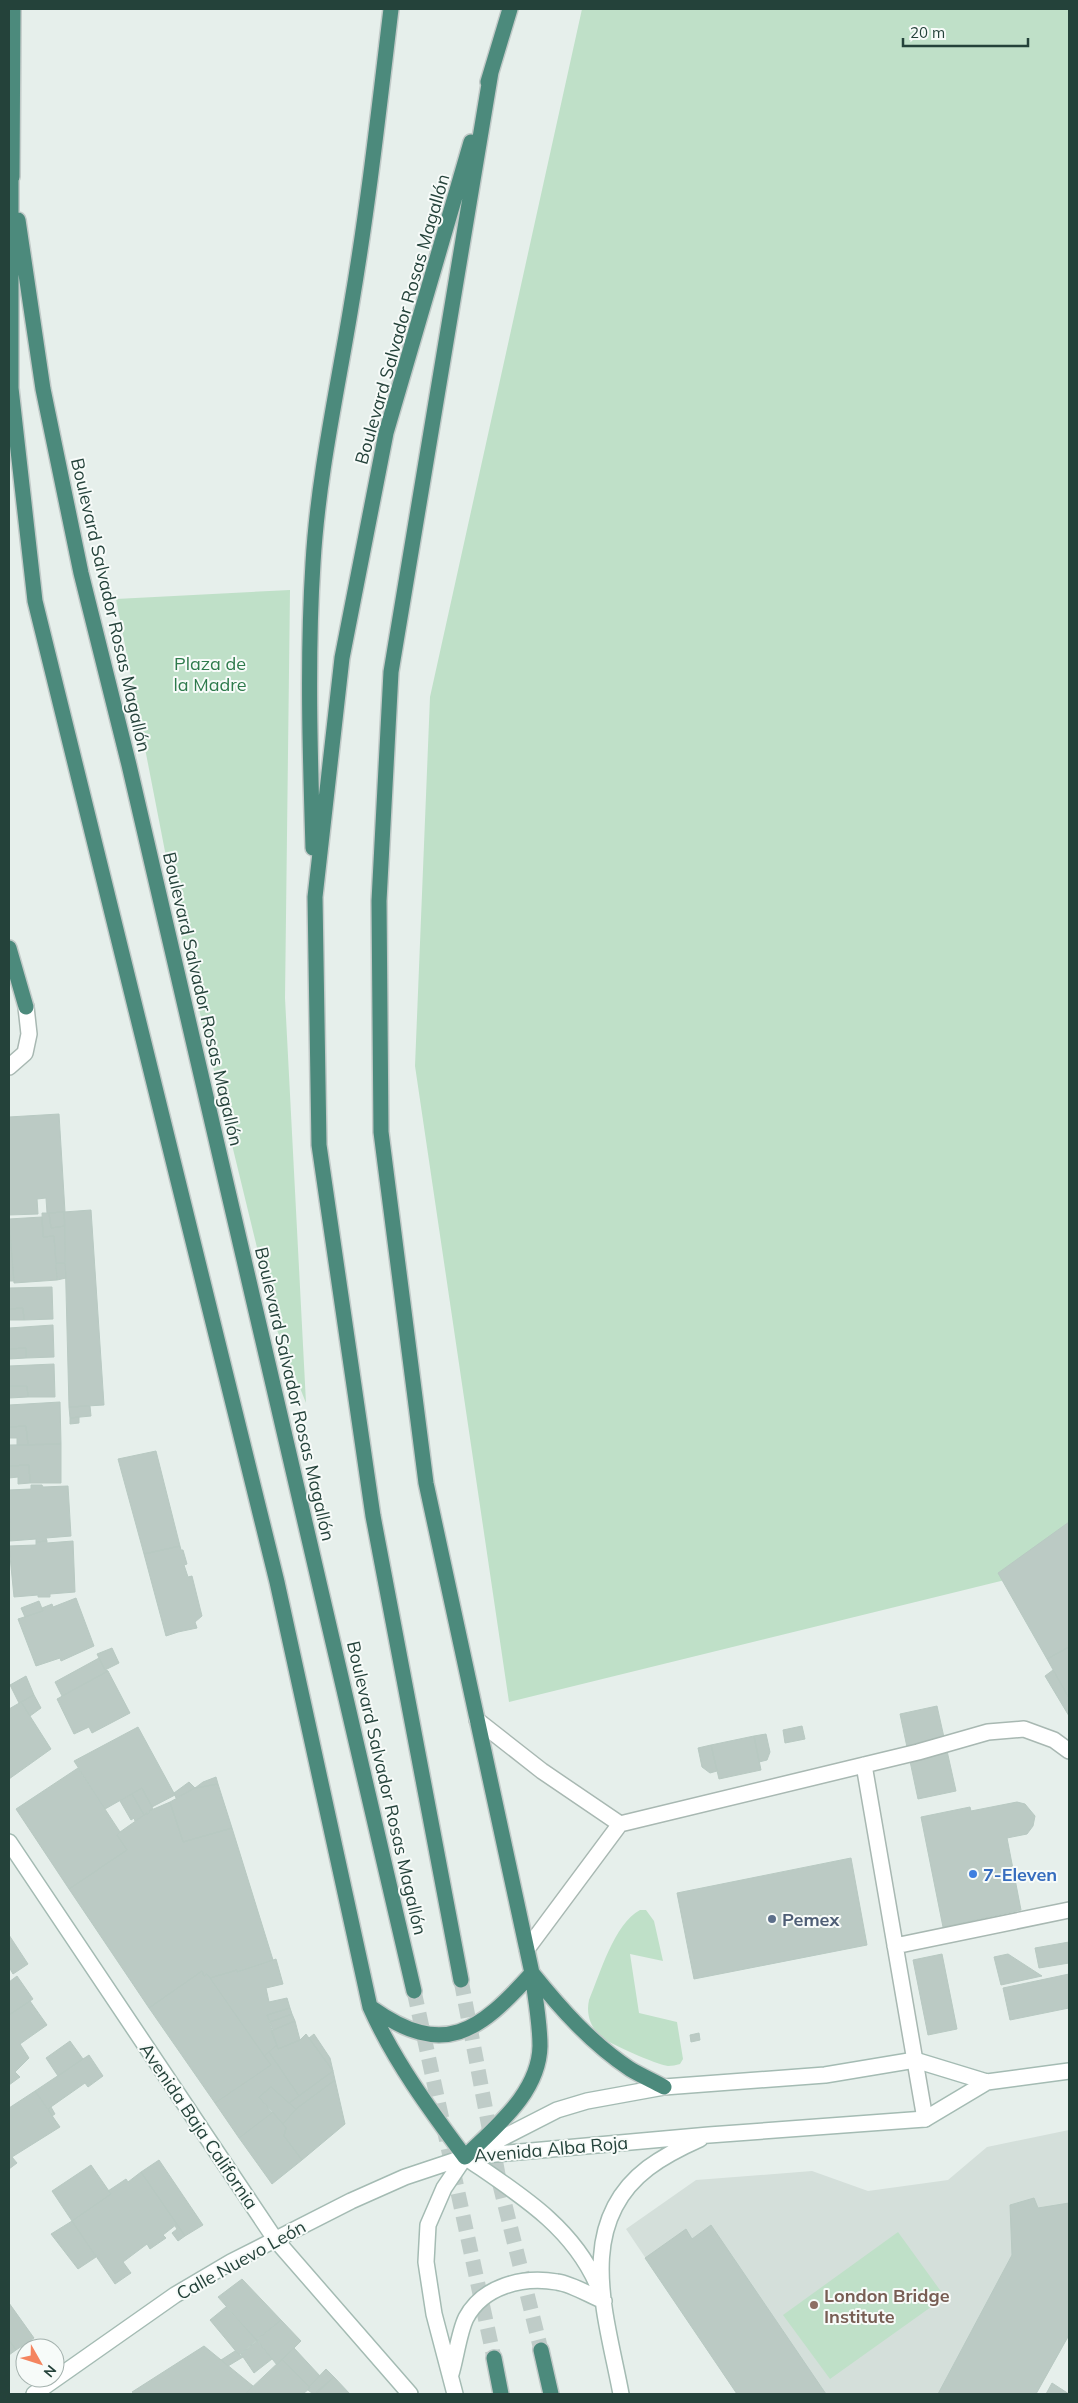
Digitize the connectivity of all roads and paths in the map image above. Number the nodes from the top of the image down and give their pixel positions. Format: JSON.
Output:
{"nodes":[{"id":1,"x":13,"y":9,"type":"edge"},
{"id":2,"x":391,"y":9,"type":"edge"},
{"id":3,"x":510,"y":9,"type":"edge"},
{"id":4,"x":491,"y":72,"type":"junction"},
{"id":5,"x":10,"y":174,"type":"edge"},
{"id":6,"x":315,"y":896,"type":"junction"},
{"id":7,"x":9,"y":948,"type":"edge"},
{"id":8,"x":26,"y":1007,"type":"joint"},
{"id":9,"x":9,"y":1067,"type":"edge"},
{"id":10,"x":477,"y":1720,"type":"junction"},
{"id":11,"x":1069,"y":1751,"type":"edge"},
{"id":12,"x":864,"y":1765,"type":"junction"},
{"id":13,"x":620,"y":1824,"type":"junction"},
{"id":14,"x":9,"y":1842,"type":"edge"},
{"id":15,"x":1069,"y":1910,"type":"edge"},
{"id":16,"x":895,"y":1946,"type":"junction"},
{"id":17,"x":526,"y":1949,"type":"junction"},
{"id":18,"x":532,"y":1974,"type":"junction"},
{"id":19,"x":461,"y":1980,"type":"tunnel mouth"},
{"id":20,"x":414,"y":1991,"type":"tunnel mouth"},
{"id":21,"x":370,"y":2007,"type":"junction"},
{"id":22,"x":915,"y":2060,"type":"junction"},
{"id":23,"x":1069,"y":2071,"type":"edge"},
{"id":24,"x":988,"y":2082,"type":"junction"},
{"id":25,"x":664,"y":2087,"type":"junction"},
{"id":26,"x":925,"y":2119,"type":"junction"},
{"id":27,"x":708,"y":2134,"type":"junction"},
{"id":28,"x":466,"y":2157,"type":"junction"},
{"id":29,"x":275,"y":2239,"type":"junction"},
{"id":30,"x":604,"y":2301,"type":"junction"},
{"id":31,"x":541,"y":2350,"type":"tunnel mouth"},
{"id":32,"x":494,"y":2358,"type":"tunnel mouth"},
{"id":33,"x":451,"y":2374,"type":"junction"},
{"id":34,"x":34,"y":2394,"type":"edge"},
{"id":35,"x":410,"y":2394,"type":"edge"},
{"id":36,"x":455,"y":2394,"type":"edge"},
{"id":37,"x":501,"y":2394,"type":"edge"},
{"id":38,"x":551,"y":2394,"type":"edge"},
{"id":39,"x":621,"y":2394,"type":"edge"}],
"edges":[{"from":1,"to":5,"type":"highway","name":"Boulevard Salvador Rosas Magallón"},
{"from":2,"to":6,"type":"highway"},
{"from":3,"to":4,"type":"highway","name":"Boulevard Salvador Rosas Magallón"},
{"from":4,"to":6,"type":"highway","name":"Boulevard Salvador Rosas Magallón"},
{"from":4,"to":10,"type":"highway"},
{"from":5,"to":20,"type":"highway","name":"Boulevard Salvador Rosas Magallón"},
{"from":5,"to":21,"type":"highway"},
{"from":6,"to":19,"type":"highway","name":"Boulevard Salvador Rosas Magallón"},
{"from":7,"to":8,"type":"highway"},
{"from":8,"to":9,"type":"main road"},
{"from":10,"to":13,"type":"main road"},
{"from":10,"to":17,"type":"highway"},
{"from":11,"to":12,"type":"main road"},
{"from":12,"to":13,"type":"main road"},
{"from":12,"to":16,"type":"main road"},
{"from":13,"to":17,"type":"main road"},
{"from":14,"to":29,"type":"main road","name":"Avenida Baja California"},
{"from":15,"to":16,"type":"main road"},
{"from":16,"to":22,"type":"main road"},
{"from":17,"to":18,"type":"highway"},
{"from":18,"to":21,"type":"highway"},
{"from":18,"to":25,"type":"highway"},
{"from":18,"to":28,"type":"highway"},
{"from":21,"to":28,"type":"highway"},
{"from":22,"to":24,"type":"main road","name":"Avenida Alba Roja"},
{"from":22,"to":25,"type":"main road","name":"Avenida Alba Roja"},
{"from":22,"to":26,"type":"main road"},
{"from":23,"to":24,"type":"main road","name":"Avenida Alba Roja"},
{"from":24,"to":26,"type":"main road","name":"Avenida Alba Roja"},
{"from":25,"to":28,"type":"main road","name":"Avenida Alba Roja"},
{"from":26,"to":27,"type":"main road","name":"Avenida Alba Roja"},
{"from":27,"to":28,"type":"main road","name":"Avenida Alba Roja"},
{"from":27,"to":30,"type":"main road"},
{"from":28,"to":29,"type":"main road","name":"Calle Nuevo León"},
{"from":28,"to":30,"type":"main road"},
{"from":28,"to":33,"type":"main road"},
{"from":29,"to":34,"type":"main road","name":"Calle Nuevo León"},
{"from":29,"to":35,"type":"main road","name":"Avenida Baja California"},
{"from":30,"to":33,"type":"main road"},
{"from":30,"to":39,"type":"main road"},
{"from":31,"to":38,"type":"highway"},
{"from":32,"to":37,"type":"highway"},
{"from":33,"to":36,"type":"main road"}]}
